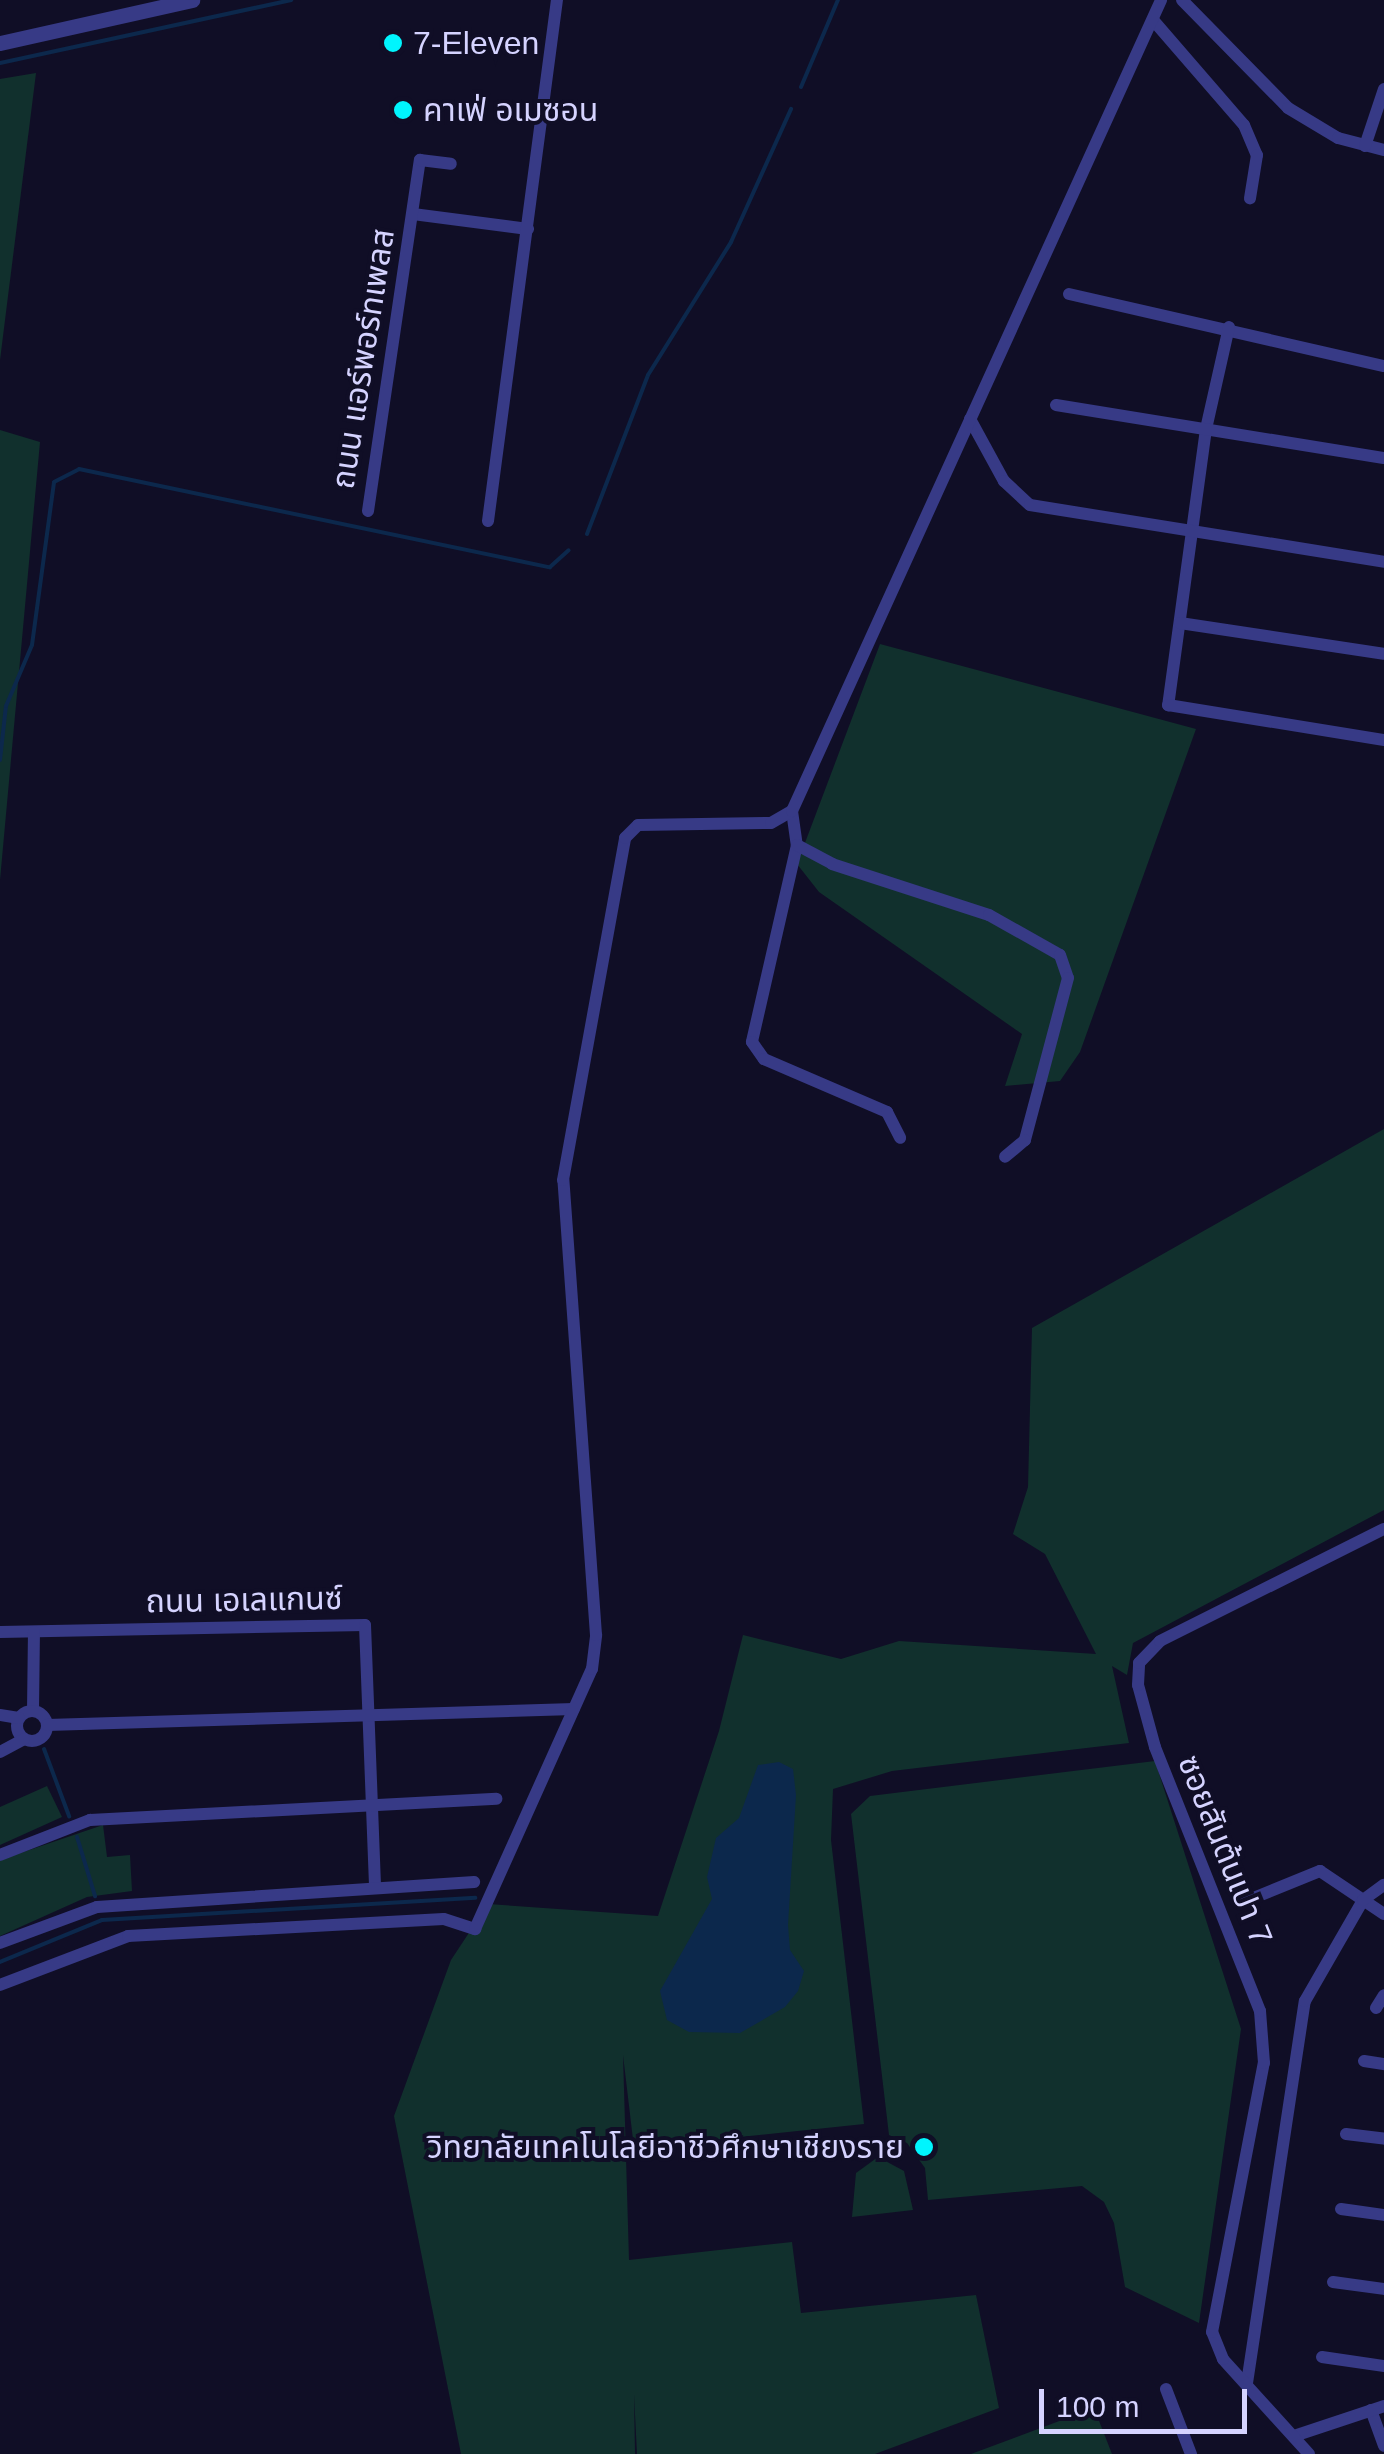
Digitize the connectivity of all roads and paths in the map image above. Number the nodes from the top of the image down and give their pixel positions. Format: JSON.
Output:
{"nodes":[{"id":1,"x":192,"y":0,"type":"edge"},
{"id":2,"x":557,"y":0,"type":"edge"},
{"id":3,"x":1161,"y":0,"type":"edge"},
{"id":4,"x":1182,"y":0,"type":"edge"},
{"id":5,"x":1153,"y":20,"type":"junction"},
{"id":6,"x":0,"y":43,"type":"edge"},
{"id":7,"x":1384,"y":89,"type":"edge"},
{"id":8,"x":1365,"y":146,"type":"junction"},
{"id":9,"x":1384,"y":150,"type":"edge"},
{"id":10,"x":450,"y":164,"type":"dead end"},
{"id":11,"x":1250,"y":198,"type":"dead end"},
{"id":12,"x":413,"y":214,"type":"junction"},
{"id":13,"x":528,"y":229,"type":"junction"},
{"id":14,"x":1068,"y":294,"type":"dead end"},
{"id":15,"x":1229,"y":327,"type":"junction"},
{"id":16,"x":1384,"y":366,"type":"edge"},
{"id":17,"x":1056,"y":405,"type":"dead end"},
{"id":18,"x":970,"y":419,"type":"junction"},
{"id":19,"x":1206,"y":429,"type":"junction"},
{"id":20,"x":1384,"y":458,"type":"edge"},
{"id":21,"x":368,"y":512,"type":"dead end"},
{"id":22,"x":488,"y":521,"type":"dead end"},
{"id":23,"x":1192,"y":531,"type":"junction"},
{"id":24,"x":1384,"y":562,"type":"edge"},
{"id":25,"x":1180,"y":623,"type":"junction"},
{"id":26,"x":1384,"y":654,"type":"edge"},
{"id":27,"x":1384,"y":740,"type":"edge"},
{"id":28,"x":792,"y":811,"type":"junction"},
{"id":29,"x":797,"y":846,"type":"junction"},
{"id":30,"x":900,"y":1138,"type":"dead end"},
{"id":31,"x":1006,"y":1156,"type":"dead end"},
{"id":32,"x":1384,"y":1529,"type":"edge"},
{"id":33,"x":0,"y":1632,"type":"edge"},
{"id":34,"x":34,"y":1632,"type":"junction"},
{"id":35,"x":574,"y":1708,"type":"junction"},
{"id":36,"x":32,"y":1711,"type":"junction"},
{"id":37,"x":372,"y":1714,"type":"junction"},
{"id":38,"x":0,"y":1715,"type":"edge"},
{"id":39,"x":19,"y":1718,"type":"junction"},
{"id":40,"x":47,"y":1725,"type":"junction"},
{"id":41,"x":24,"y":1739,"type":"junction"},
{"id":42,"x":0,"y":1752,"type":"edge"},
{"id":43,"x":496,"y":1800,"type":"dead end"},
{"id":44,"x":373,"y":1804,"type":"junction"},
{"id":45,"x":0,"y":1855,"type":"edge"},
{"id":46,"x":474,"y":1882,"type":"dead end"},
{"id":47,"x":375,"y":1885,"type":"junction"},
{"id":48,"x":1384,"y":1885,"type":"edge"},
{"id":49,"x":1363,"y":1900,"type":"junction"},
{"id":50,"x":1246,"y":1901,"type":"dead end"},
{"id":51,"x":1384,"y":1914,"type":"edge"},
{"id":52,"x":0,"y":1942,"type":"edge"},
{"id":53,"x":0,"y":1985,"type":"edge"},
{"id":54,"x":1364,"y":2061,"type":"dead end"},
{"id":55,"x":1384,"y":2064,"type":"edge"},
{"id":56,"x":1346,"y":2134,"type":"dead end"},
{"id":57,"x":1384,"y":2139,"type":"edge"},
{"id":58,"x":1341,"y":2209,"type":"dead end"},
{"id":59,"x":1384,"y":2215,"type":"edge"},
{"id":60,"x":1332,"y":2282,"type":"dead end"},
{"id":61,"x":1384,"y":2289,"type":"edge"},
{"id":62,"x":1322,"y":2358,"type":"dead end"},
{"id":63,"x":1384,"y":2366,"type":"edge"},
{"id":64,"x":1247,"y":2383,"type":"junction"},
{"id":65,"x":1166,"y":2390,"type":"dead end"},
{"id":66,"x":1378,"y":2408,"type":"edge"},
{"id":67,"x":1297,"y":2435,"type":"junction"},
{"id":68,"x":1384,"y":2446,"type":"edge"},
{"id":69,"x":1191,"y":2454,"type":"edge"},
{"id":70,"x":1309,"y":2454,"type":"edge"}],
"edges":[{"from":1,"to":6,"type":"street"},
{"from":2,"to":13,"type":"street"},
{"from":3,"to":5,"type":"street"},
{"from":4,"to":8,"type":"street"},
{"from":5,"to":11,"type":"street"},
{"from":5,"to":18,"type":"street"},
{"from":7,"to":8,"type":"street"},
{"from":8,"to":9,"type":"street"},
{"from":10,"to":12,"type":"street","name":"ถนน แอร์พอร์ทเพลส"},
{"from":12,"to":13,"type":"street","name":"ถนน แอร์พอร์ทเพลส"},
{"from":12,"to":21,"type":"street","name":"ถนน แอร์พอร์ทเพลส"},
{"from":13,"to":22,"type":"street"},
{"from":14,"to":15,"type":"street"},
{"from":15,"to":16,"type":"street"},
{"from":15,"to":19,"type":"street"},
{"from":17,"to":19,"type":"street"},
{"from":18,"to":23,"type":"street"},
{"from":18,"to":28,"type":"street"},
{"from":19,"to":20,"type":"street"},
{"from":19,"to":23,"type":"street"},
{"from":23,"to":24,"type":"street"},
{"from":23,"to":25,"type":"street"},
{"from":25,"to":26,"type":"street"},
{"from":25,"to":27,"type":"street"},
{"from":28,"to":29,"type":"street"},
{"from":28,"to":35,"type":"street"},
{"from":29,"to":30,"type":"street"},
{"from":29,"to":31,"type":"street"},
{"from":32,"to":64,"type":"street","name":"ซอยสันต้นเปา 7"},
{"from":33,"to":34,"type":"street","name":"ถนน เอเลแกนซ์"},
{"from":34,"to":36,"type":"street"},
{"from":34,"to":37,"type":"street","name":"ถนน เอเลแกนซ์"},
{"from":35,"to":37,"type":"street"},
{"from":35,"to":53,"type":"street"},
{"from":36,"to":39,"type":"street"},
{"from":36,"to":40,"type":"street"},
{"from":37,"to":40,"type":"street"},
{"from":37,"to":44,"type":"street","name":"ถนน เอเลแกนซ์"},
{"from":38,"to":39,"type":"street"},
{"from":39,"to":41,"type":"street"},
{"from":40,"to":41,"type":"street"},
{"from":41,"to":42,"type":"street"},
{"from":43,"to":44,"type":"street"},
{"from":44,"to":45,"type":"street"},
{"from":44,"to":47,"type":"street","name":"ถนน เอเลแกนซ์"},
{"from":46,"to":47,"type":"street"},
{"from":47,"to":52,"type":"street"},
{"from":48,"to":49,"type":"street"},
{"from":49,"to":50,"type":"street"},
{"from":49,"to":51,"type":"street"},
{"from":49,"to":64,"type":"street"},
{"from":54,"to":55,"type":"street"},
{"from":56,"to":57,"type":"street"},
{"from":58,"to":59,"type":"street"},
{"from":60,"to":61,"type":"street"},
{"from":62,"to":63,"type":"street"},
{"from":64,"to":67,"type":"street"},
{"from":65,"to":69,"type":"street"},
{"from":66,"to":67,"type":"street"},
{"from":66,"to":68,"type":"street"},
{"from":67,"to":70,"type":"street"}]}
